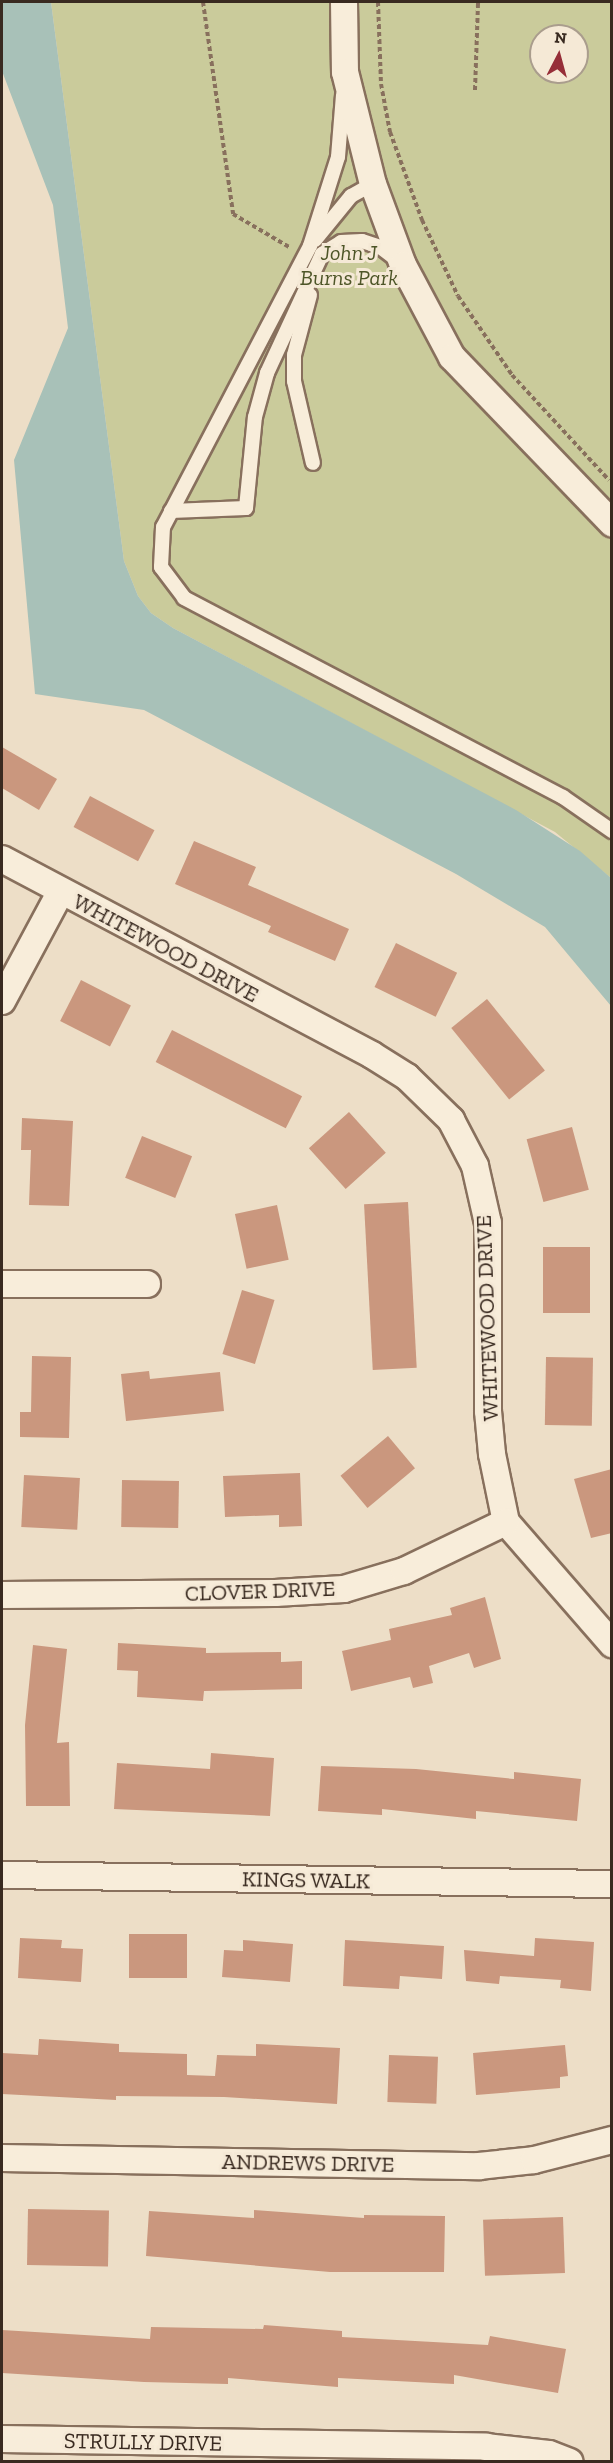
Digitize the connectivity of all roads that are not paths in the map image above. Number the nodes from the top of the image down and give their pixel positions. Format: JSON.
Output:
{"nodes":[{"id":1,"x":344,"y":2,"type":"edge"},
{"id":2,"x":345,"y":72,"type":"junction"},
{"id":3,"x":373,"y":184,"type":"junction"},
{"id":4,"x":307,"y":251,"type":"junction"},
{"id":5,"x":322,"y":254,"type":"junction"},
{"id":6,"x":403,"y":265,"type":"junction"},
{"id":7,"x":313,"y":463,"type":"dead end"},
{"id":8,"x":171,"y":511,"type":"junction"},
{"id":9,"x":612,"y":523,"type":"edge"},
{"id":10,"x":612,"y":831,"type":"edge"},
{"id":11,"x":2,"y":859,"type":"edge"},
{"id":12,"x":60,"y":892,"type":"junction"},
{"id":13,"x":2,"y":1001,"type":"edge"},
{"id":14,"x":2,"y":1284,"type":"edge"},
{"id":15,"x":147,"y":1284,"type":"dead end"},
{"id":16,"x":506,"y":1522,"type":"junction"},
{"id":17,"x":2,"y":1595,"type":"edge"},
{"id":18,"x":612,"y":1644,"type":"edge"},
{"id":19,"x":2,"y":1875,"type":"edge"},
{"id":20,"x":612,"y":1884,"type":"edge"},
{"id":21,"x":612,"y":2140,"type":"edge"},
{"id":22,"x":2,"y":2158,"type":"edge"},
{"id":23,"x":2,"y":2439,"type":"edge"},
{"id":24,"x":570,"y":2462,"type":"edge"}],
"edges":[{"from":1,"to":2,"type":"street"},
{"from":2,"to":3,"type":"street"},
{"from":2,"to":4,"type":"lane"},
{"from":3,"to":4,"type":"lane"},
{"from":3,"to":6,"type":"street"},
{"from":4,"to":8,"type":"lane"},
{"from":5,"to":6,"type":"lane"},
{"from":5,"to":7,"type":"lane"},
{"from":5,"to":8,"type":"lane"},
{"from":6,"to":9,"type":"street"},
{"from":8,"to":10,"type":"lane"},
{"from":11,"to":12,"type":"street","name":"WHITEWOOD DRIVE"},
{"from":12,"to":13,"type":"street"},
{"from":12,"to":16,"type":"street","name":"WHITEWOOD DRIVE"},
{"from":14,"to":15,"type":"street"},
{"from":16,"to":17,"type":"street","name":"CLOVER DRIVE"},
{"from":16,"to":18,"type":"street","name":"WHITEWOOD DRIVE"},
{"from":19,"to":20,"type":"street","name":"KINGS WALK"},
{"from":21,"to":22,"type":"street","name":"ANDREWS DRIVE"},
{"from":23,"to":24,"type":"street","name":"STRULLY DRIVE"}]}
